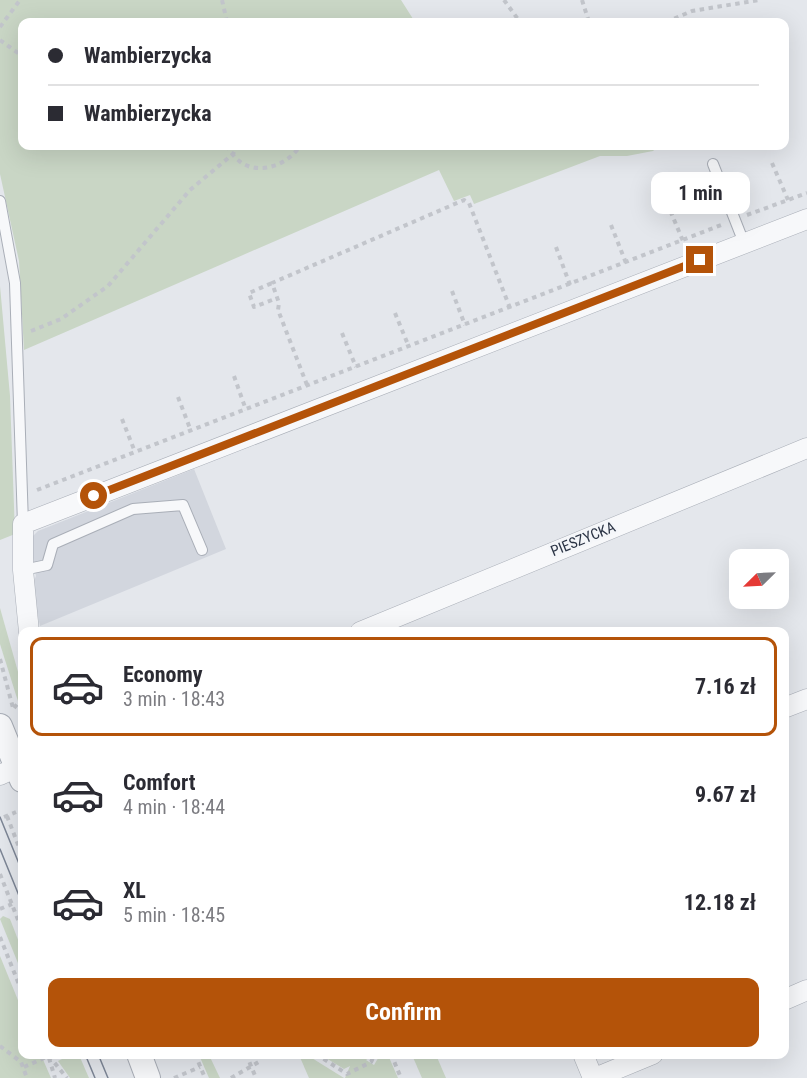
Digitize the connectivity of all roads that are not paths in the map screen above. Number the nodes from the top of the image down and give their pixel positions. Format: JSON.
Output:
{"nodes":[{"id":1,"x":713,"y":164,"type":"dead end"},
{"id":2,"x":0,"y":201,"type":"edge"},
{"id":3,"x":807,"y":219,"type":"edge"},
{"id":4,"x":744,"y":243,"type":"junction"},
{"id":5,"x":807,"y":448,"type":"edge"},
{"id":6,"x":23,"y":524,"type":"junction"},
{"id":7,"x":202,"y":550,"type":"dead end"},
{"id":8,"x":23,"y":570,"type":"junction"},
{"id":9,"x":407,"y":623,"type":"edge"},
{"id":10,"x":29,"y":627,"type":"edge"},
{"id":11,"x":386,"y":627,"type":"edge"},
{"id":12,"x":807,"y":699,"type":"edge"},
{"id":13,"x":789,"y":706,"type":"edge"},
{"id":14,"x":10,"y":717,"type":"edge"},
{"id":15,"x":16,"y":772,"type":"edge"},
{"id":16,"x":807,"y":990,"type":"edge"},
{"id":17,"x":789,"y":998,"type":"edge"},
{"id":18,"x":141,"y":1059,"type":"edge"},
{"id":19,"x":586,"y":1059,"type":"edge"},
{"id":20,"x":641,"y":1059,"type":"edge"},
{"id":21,"x":148,"y":1078,"type":"edge"},
{"id":22,"x":594,"y":1078,"type":"edge"}],
"edges":[{"from":1,"to":4,"type":"lane"},
{"from":2,"to":6,"type":"lane"},
{"from":3,"to":4,"type":"street"},
{"from":4,"to":6,"type":"street"},
{"from":5,"to":9,"type":"street","name":"PIESZYCKA"},
{"from":6,"to":8,"type":"street"},
{"from":7,"to":8,"type":"lane"},
{"from":8,"to":10,"type":"street"},
{"from":9,"to":11,"type":"street","name":"PIESZYCKA"},
{"from":12,"to":13,"type":"street"},
{"from":14,"to":15,"type":"street"},
{"from":16,"to":17,"type":"street"},
{"from":18,"to":21,"type":"street"},
{"from":19,"to":22,"type":"street"},
{"from":20,"to":22,"type":"street"}]}
